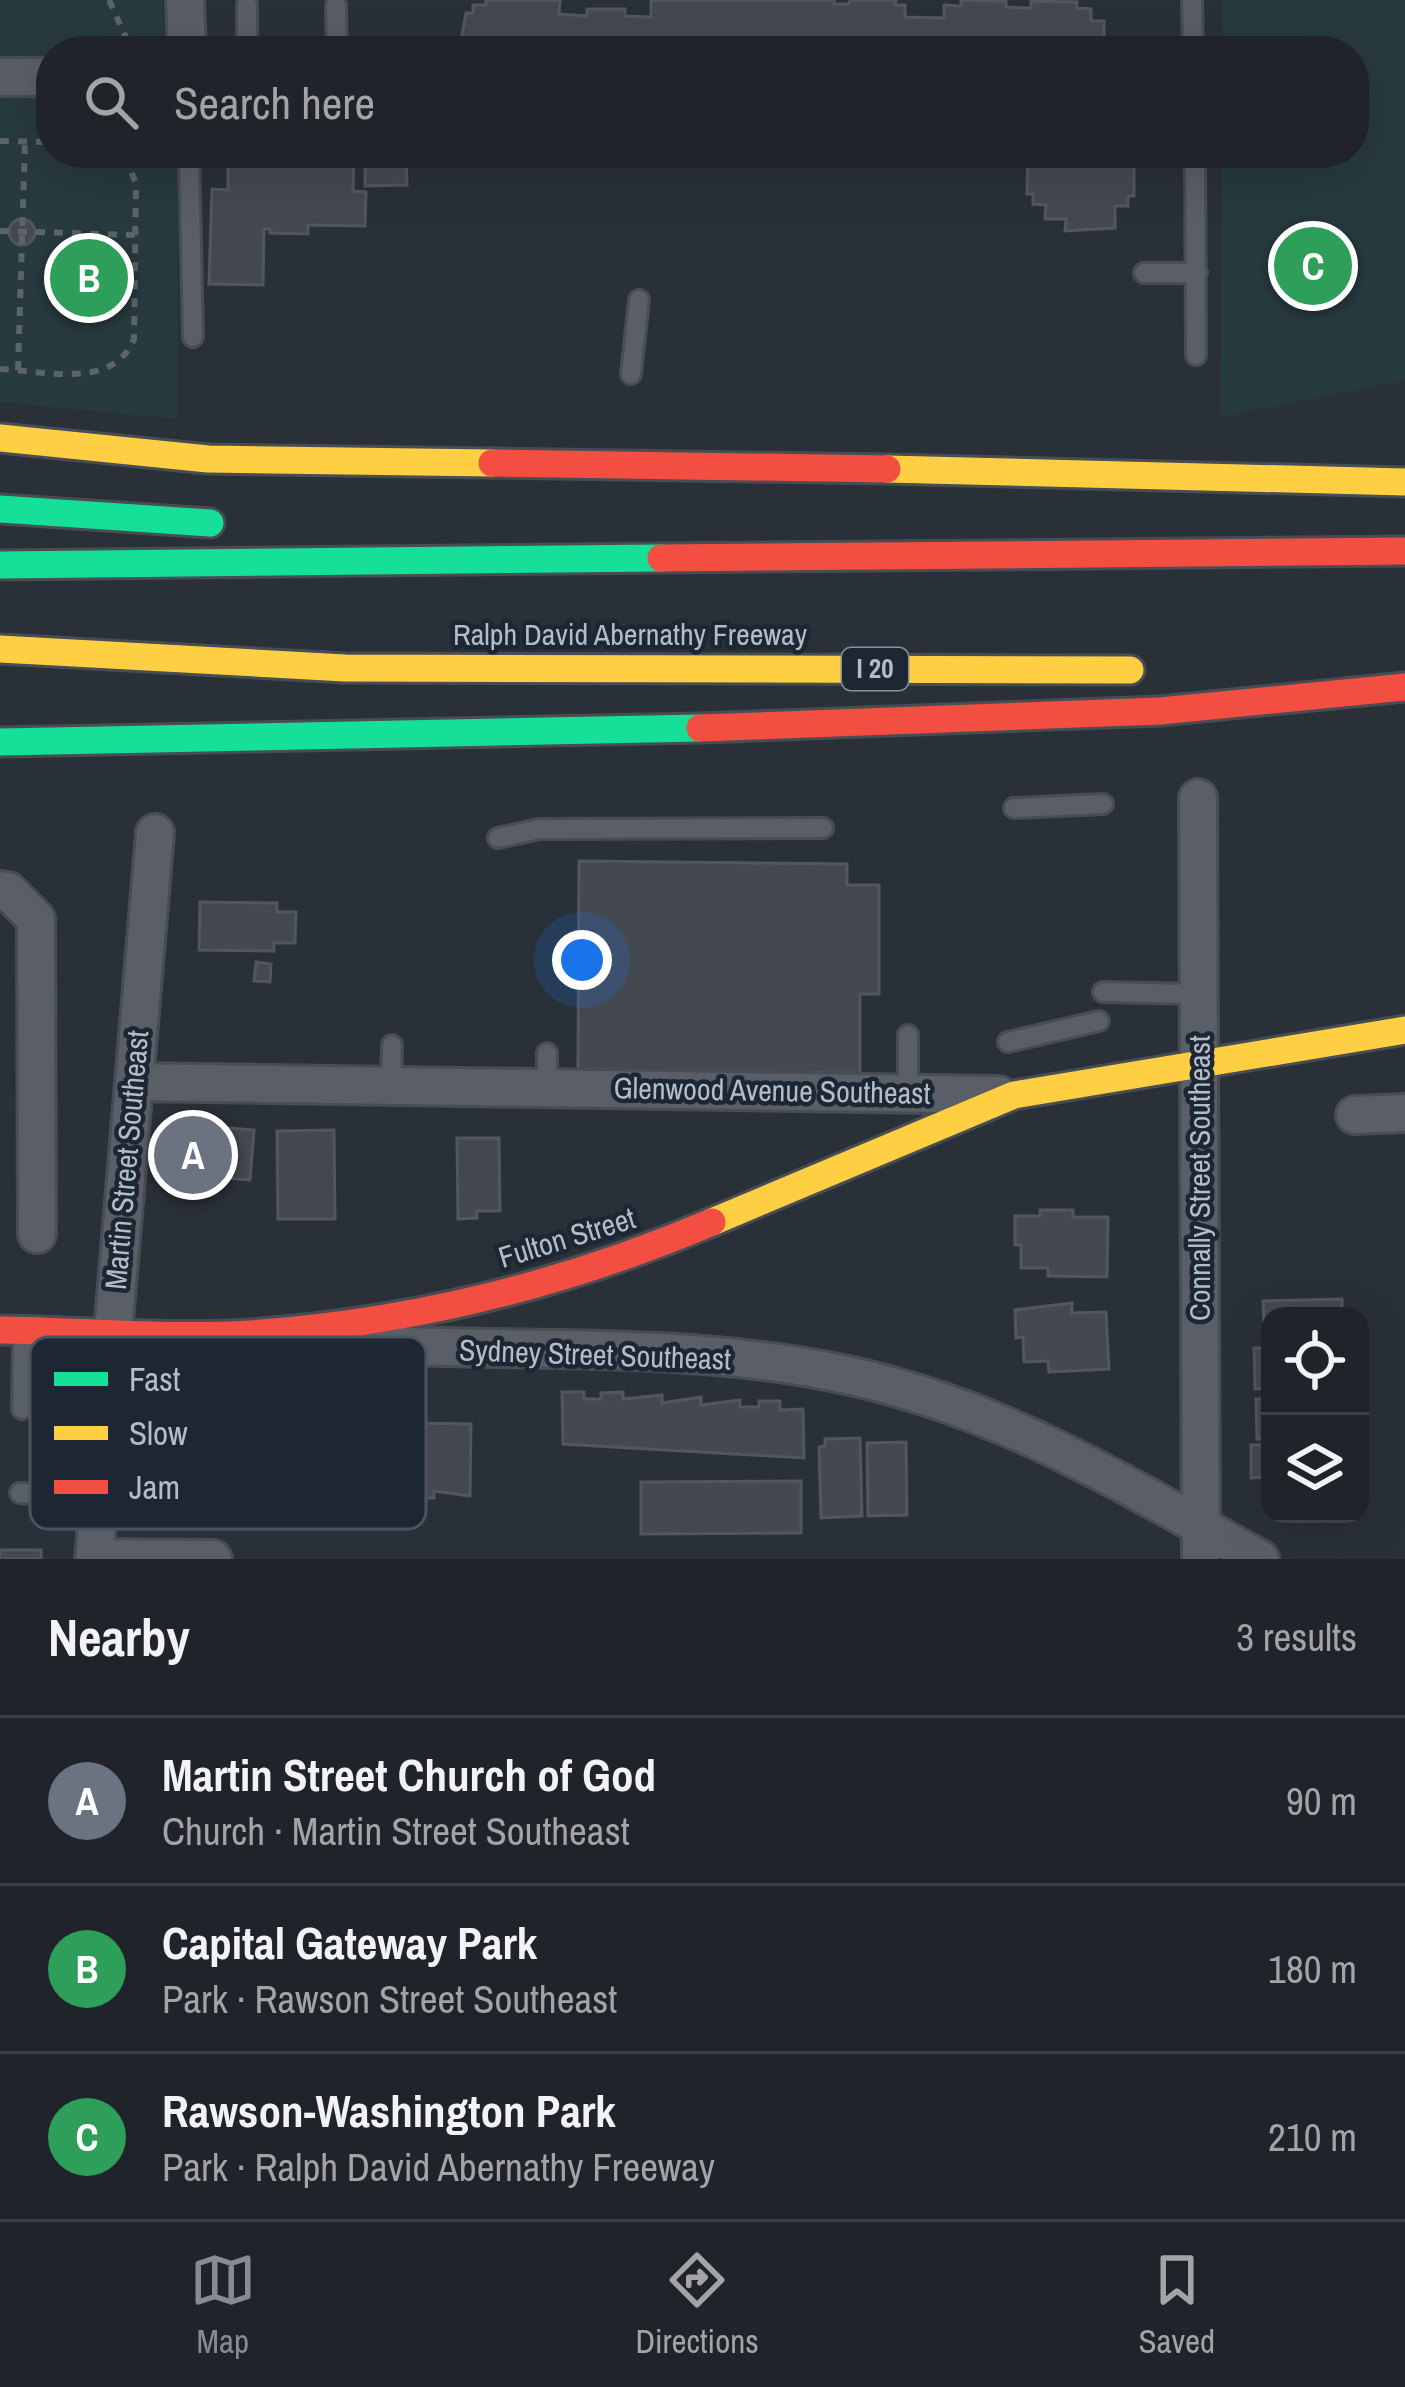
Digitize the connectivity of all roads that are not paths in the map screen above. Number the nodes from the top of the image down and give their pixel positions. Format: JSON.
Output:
{"nodes":[{"id":1,"x":185,"y":0,"type":"edge"},
{"id":2,"x":1192,"y":0,"type":"edge"},
{"id":3,"x":247,"y":5,"type":"dead end"},
{"id":4,"x":336,"y":6,"type":"dead end"},
{"id":5,"x":186,"y":36,"type":"edge"},
{"id":6,"x":248,"y":36,"type":"edge"},
{"id":7,"x":337,"y":36,"type":"edge"},
{"id":8,"x":1193,"y":36,"type":"edge"},
{"id":9,"x":0,"y":77,"type":"edge"},
{"id":10,"x":36,"y":77,"type":"edge"},
{"id":11,"x":189,"y":168,"type":"edge"},
{"id":12,"x":1195,"y":168,"type":"edge"},
{"id":13,"x":1144,"y":273,"type":"dead end"},
{"id":14,"x":1197,"y":273,"type":"junction"},
{"id":15,"x":638,"y":300,"type":"dead end"},
{"id":16,"x":194,"y":337,"type":"dead end"},
{"id":17,"x":1196,"y":355,"type":"dead end"},
{"id":18,"x":632,"y":374,"type":"dead end"},
{"id":19,"x":0,"y":438,"type":"edge"},
{"id":20,"x":1405,"y":482,"type":"edge"},
{"id":21,"x":0,"y":509,"type":"edge"},
{"id":22,"x":245,"y":525,"type":"dead end"},
{"id":23,"x":402,"y":533,"type":"dead end"},
{"id":24,"x":1405,"y":551,"type":"edge"},
{"id":25,"x":975,"y":554,"type":"junction"},
{"id":26,"x":0,"y":565,"type":"edge"},
{"id":27,"x":0,"y":650,"type":"edge"},
{"id":28,"x":345,"y":668,"type":"junction"},
{"id":29,"x":1146,"y":670,"type":"dead end"},
{"id":30,"x":1287,"y":670,"type":"dead end"},
{"id":31,"x":1405,"y":670,"type":"edge"},
{"id":32,"x":23,"y":679,"type":"dead end"},
{"id":33,"x":1405,"y":687,"type":"edge"},
{"id":34,"x":0,"y":742,"type":"edge"},
{"id":35,"x":1198,"y":798,"type":"dead end"},
{"id":36,"x":1103,"y":804,"type":"dead end"},
{"id":37,"x":1014,"y":808,"type":"dead end"},
{"id":38,"x":823,"y":828,"type":"dead end"},
{"id":39,"x":154,"y":833,"type":"dead end"},
{"id":40,"x":498,"y":838,"type":"dead end"},
{"id":41,"x":0,"y":890,"type":"edge"},
{"id":42,"x":1102,"y":992,"type":"dead end"},
{"id":43,"x":1199,"y":994,"type":"junction"},
{"id":44,"x":1099,"y":1021,"type":"dead end"},
{"id":45,"x":1405,"y":1030,"type":"edge"},
{"id":46,"x":908,"y":1036,"type":"dead end"},
{"id":47,"x":1008,"y":1042,"type":"dead end"},
{"id":48,"x":392,"y":1045,"type":"dead end"},
{"id":49,"x":1199,"y":1064,"type":"junction"},
{"id":50,"x":134,"y":1082,"type":"junction"},
{"id":51,"x":392,"y":1085,"type":"junction"},
{"id":52,"x":18,"y":1092,"type":"edge"},
{"id":53,"x":908,"y":1094,"type":"junction"},
{"id":54,"x":1014,"y":1095,"type":"junction"},
{"id":55,"x":1405,"y":1112,"type":"edge"},
{"id":56,"x":1355,"y":1115,"type":"dead end"},
{"id":57,"x":38,"y":1234,"type":"dead end"},
{"id":58,"x":11,"y":1330,"type":"edge"},
{"id":59,"x":113,"y":1331,"type":"junction"},
{"id":60,"x":248,"y":1334,"type":"junction"},
{"id":61,"x":112,"y":1337,"type":"edge"},
{"id":62,"x":281,"y":1337,"type":"edge"},
{"id":63,"x":426,"y":1349,"type":"edge"},
{"id":64,"x":22,"y":1409,"type":"dead end"},
{"id":65,"x":20,"y":1493,"type":"dead end"},
{"id":66,"x":30,"y":1494,"type":"edge"},
{"id":67,"x":1201,"y":1543,"type":"edge"},
{"id":68,"x":94,"y":1558,"type":"edge"},
{"id":69,"x":213,"y":1559,"type":"edge"},
{"id":70,"x":1260,"y":1559,"type":"edge"}],
"edges":[{"from":1,"to":5,"type":"street"},
{"from":2,"to":8,"type":"lane"},
{"from":3,"to":6,"type":"lane"},
{"from":4,"to":7,"type":"lane"},
{"from":9,"to":10,"type":"street"},
{"from":11,"to":16,"type":"lane"},
{"from":12,"to":14,"type":"lane"},
{"from":13,"to":14,"type":"lane"},
{"from":14,"to":17,"type":"lane"},
{"from":15,"to":18,"type":"lane"},
{"from":19,"to":20,"type":"main road"},
{"from":21,"to":22,"type":"main road"},
{"from":23,"to":25,"type":"main road"},
{"from":24,"to":25,"type":"main road"},
{"from":25,"to":26,"type":"main road"},
{"from":27,"to":28,"type":"main road","name":"Ralph David Abernathy Freeway","number":"I 20"},
{"from":28,"to":29,"type":"main road","name":"Ralph David Abernathy Freeway","number":"I 20"},
{"from":28,"to":32,"type":"main road"},
{"from":30,"to":31,"type":"main road"},
{"from":33,"to":34,"type":"main road"},
{"from":35,"to":43,"type":"street","name":"Connally Street Southeast"},
{"from":36,"to":37,"type":"lane"},
{"from":38,"to":40,"type":"lane"},
{"from":39,"to":50,"type":"street","name":"Martin Street Southeast"},
{"from":41,"to":52,"type":"street"},
{"from":42,"to":43,"type":"lane"},
{"from":43,"to":49,"type":"street","name":"Connally Street Southeast"},
{"from":44,"to":47,"type":"lane"},
{"from":45,"to":49,"type":"main road","name":"Glenwood Avenue Southeast"},
{"from":46,"to":53,"type":"lane"},
{"from":48,"to":51,"type":"lane"},
{"from":49,"to":54,"type":"main road","name":"Glenwood Avenue Southeast"},
{"from":49,"to":67,"type":"street","name":"Connally Street Southeast"},
{"from":50,"to":51,"type":"street","name":"Glenwood Avenue Southeast"},
{"from":50,"to":59,"type":"street","name":"Martin Street Southeast"},
{"from":51,"to":53,"type":"street","name":"Glenwood Avenue Southeast"},
{"from":52,"to":57,"type":"street"},
{"from":53,"to":54,"type":"street","name":"Glenwood Avenue Southeast"},
{"from":54,"to":60,"type":"main road","name":"Fulton Street"},
{"from":55,"to":56,"type":"street"},
{"from":58,"to":59,"type":"main road","name":"Fulton Street"},
{"from":58,"to":64,"type":"lane"},
{"from":59,"to":60,"type":"main road","name":"Fulton Street"},
{"from":59,"to":61,"type":"street","name":"Martin Street Southeast"},
{"from":60,"to":62,"type":"street","name":"Sydney Street Southeast"},
{"from":63,"to":67,"type":"street","name":"Sydney Street Southeast"},
{"from":65,"to":66,"type":"lane"},
{"from":67,"to":70,"type":"street","name":"Sydney Street Southeast"},
{"from":68,"to":69,"type":"street"}]}
